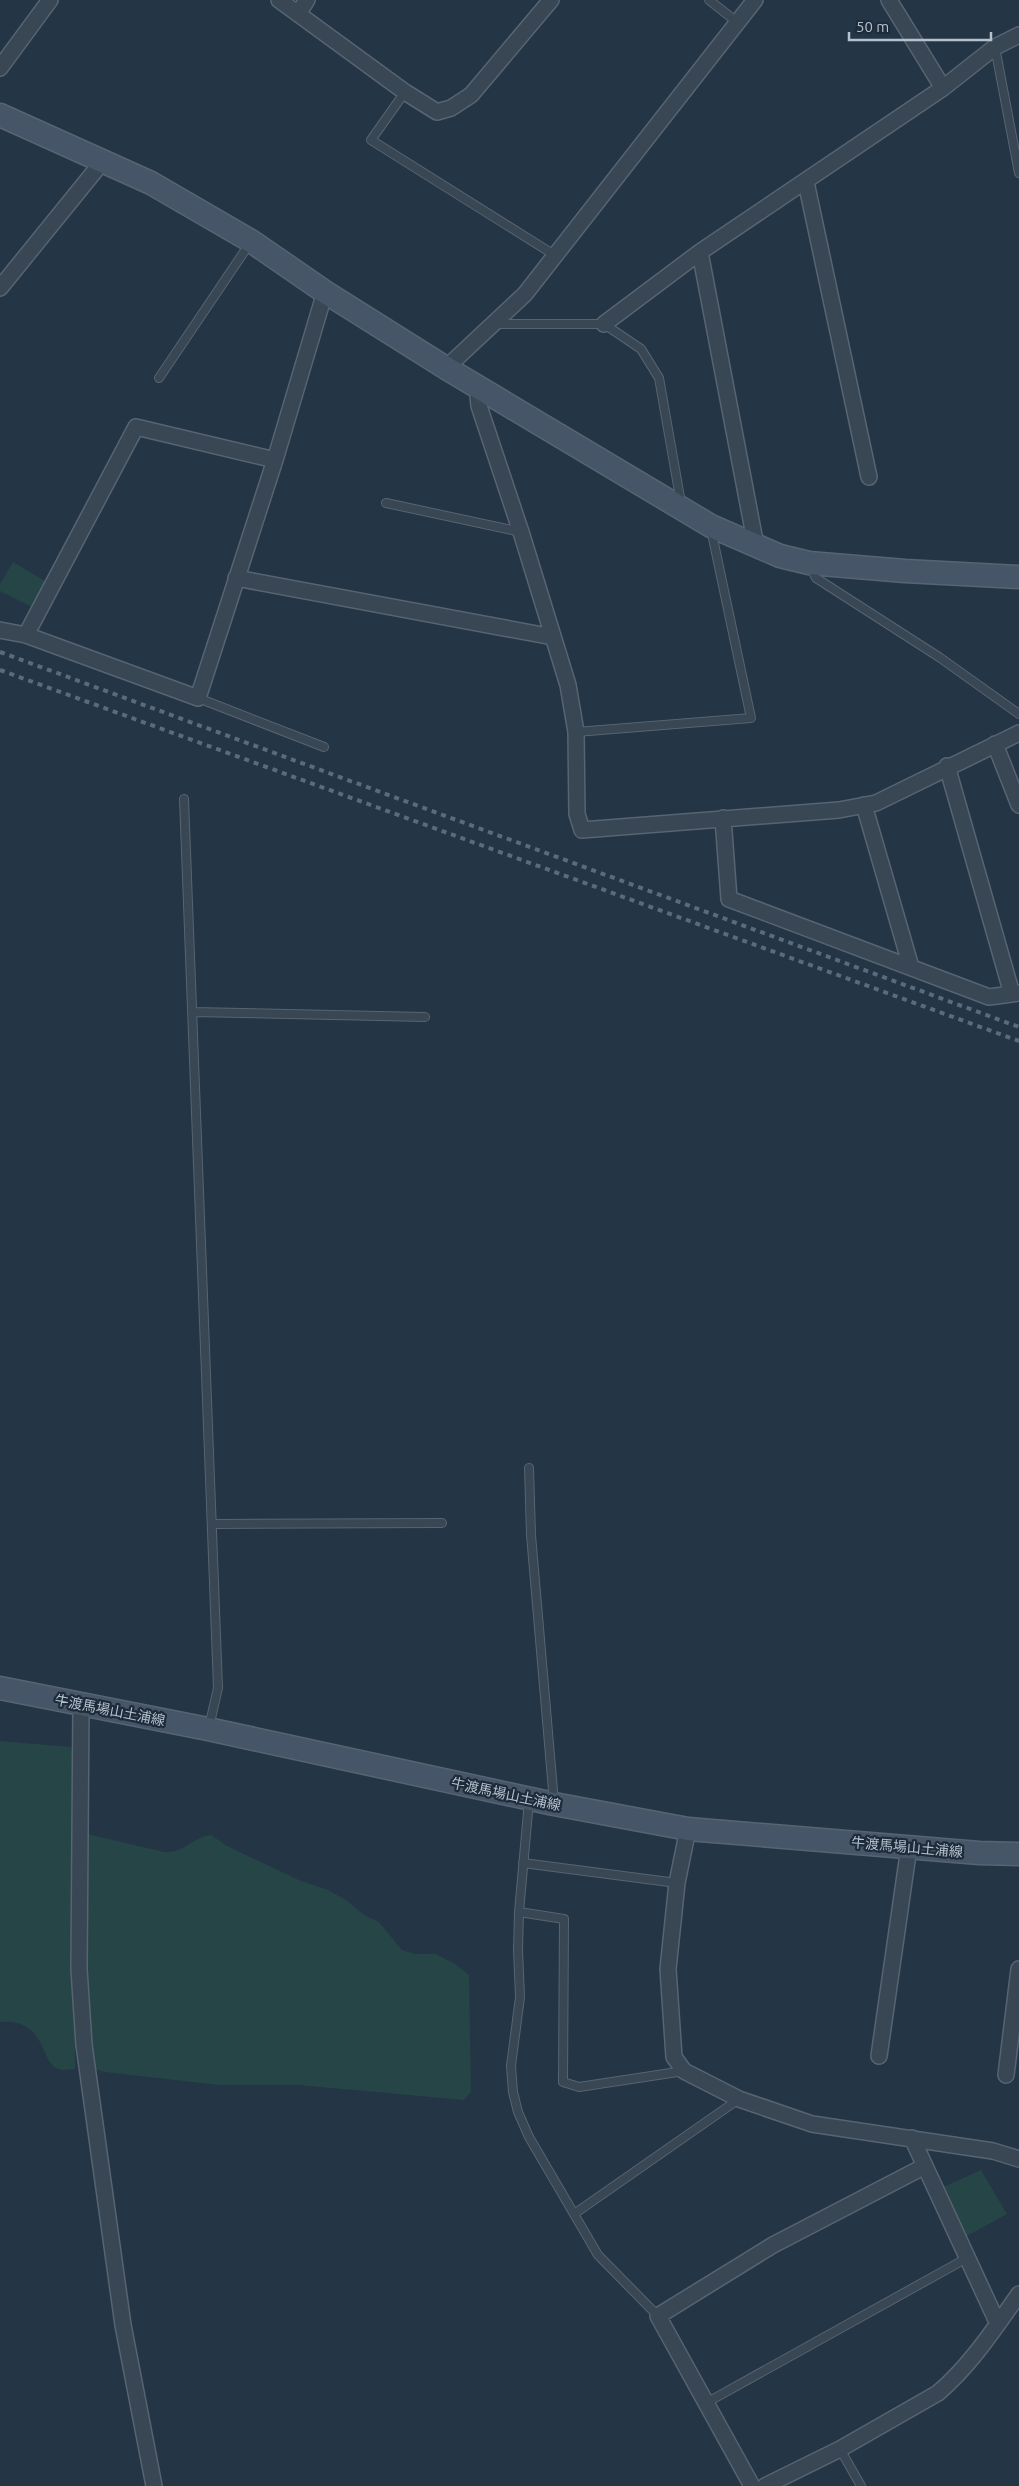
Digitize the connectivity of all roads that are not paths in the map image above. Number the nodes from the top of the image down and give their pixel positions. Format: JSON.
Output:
{"nodes":[{"id":1,"x":50,"y":0,"type":"edge"},
{"id":2,"x":279,"y":0,"type":"edge"},
{"id":3,"x":308,"y":0,"type":"edge"},
{"id":4,"x":551,"y":0,"type":"edge"},
{"id":5,"x":709,"y":0,"type":"edge"},
{"id":6,"x":755,"y":0,"type":"edge"},
{"id":7,"x":888,"y":0,"type":"edge"},
{"id":8,"x":298,"y":14,"type":"junction"},
{"id":9,"x":737,"y":22,"type":"junction"},
{"id":10,"x":1019,"y":35,"type":"edge"},
{"id":11,"x":995,"y":47,"type":"junction"},
{"id":12,"x":0,"y":68,"type":"edge"},
{"id":13,"x":943,"y":88,"type":"junction"},
{"id":14,"x":405,"y":92,"type":"junction"},
{"id":15,"x":0,"y":115,"type":"edge"},
{"id":16,"x":103,"y":161,"type":"junction"},
{"id":17,"x":1019,"y":173,"type":"edge"},
{"id":18,"x":806,"y":182,"type":"junction"},
{"id":19,"x":251,"y":241,"type":"junction"},
{"id":20,"x":700,"y":252,"type":"junction"},
{"id":21,"x":556,"y":256,"type":"junction"},
{"id":22,"x":0,"y":288,"type":"edge"},
{"id":23,"x":325,"y":292,"type":"junction"},
{"id":24,"x":494,"y":324,"type":"junction"},
{"id":25,"x":604,"y":324,"type":"junction"},
{"id":26,"x":446,"y":368,"type":"junction"},
{"id":27,"x":159,"y":378,"type":"dead end"},
{"id":28,"x":477,"y":386,"type":"junction"},
{"id":29,"x":275,"y":460,"type":"junction"},
{"id":30,"x":868,"y":477,"type":"dead end"},
{"id":31,"x":386,"y":503,"type":"dead end"},
{"id":32,"x":683,"y":511,"type":"junction"},
{"id":33,"x":711,"y":526,"type":"junction"},
{"id":34,"x":521,"y":532,"type":"junction"},
{"id":35,"x":756,"y":546,"type":"junction"},
{"id":36,"x":809,"y":563,"type":"junction"},
{"id":37,"x":1019,"y":576,"type":"edge"},
{"id":38,"x":236,"y":578,"type":"junction"},
{"id":39,"x":0,"y":630,"type":"edge"},
{"id":40,"x":26,"y":635,"type":"junction"},
{"id":41,"x":553,"y":637,"type":"junction"},
{"id":42,"x":198,"y":698,"type":"junction"},
{"id":43,"x":1019,"y":714,"type":"edge"},
{"id":44,"x":576,"y":732,"type":"junction"},
{"id":45,"x":1019,"y":734,"type":"edge"},
{"id":46,"x":995,"y":744,"type":"junction"},
{"id":47,"x":324,"y":746,"type":"dead end"},
{"id":48,"x":947,"y":766,"type":"junction"},
{"id":49,"x":184,"y":799,"type":"dead end"},
{"id":50,"x":864,"y":805,"type":"junction"},
{"id":51,"x":1019,"y":805,"type":"edge"},
{"id":52,"x":723,"y":818,"type":"junction"},
{"id":53,"x":911,"y":967,"type":"junction"},
{"id":54,"x":1016,"y":994,"type":"edge"},
{"id":55,"x":192,"y":1012,"type":"junction"},
{"id":56,"x":425,"y":1017,"type":"dead end"},
{"id":57,"x":529,"y":1468,"type":"dead end"},
{"id":58,"x":442,"y":1523,"type":"dead end"},
{"id":59,"x":212,"y":1524,"type":"junction"},
{"id":60,"x":0,"y":1688,"type":"edge"},
{"id":61,"x":81,"y":1704,"type":"junction"},
{"id":62,"x":208,"y":1729,"type":"junction"},
{"id":63,"x":529,"y":1799,"type":"junction"},
{"id":64,"x":554,"y":1804,"type":"junction"},
{"id":65,"x":688,"y":1829,"type":"junction"},
{"id":66,"x":909,"y":1847,"type":"junction"},
{"id":67,"x":1019,"y":1854,"type":"edge"},
{"id":68,"x":523,"y":1863,"type":"junction"},
{"id":69,"x":677,"y":1883,"type":"junction"},
{"id":70,"x":520,"y":1912,"type":"junction"},
{"id":71,"x":1019,"y":1969,"type":"edge"},
{"id":72,"x":879,"y":2056,"type":"dead end"},
{"id":73,"x":684,"y":2071,"type":"junction"},
{"id":74,"x":1006,"y":2075,"type":"dead end"},
{"id":75,"x":739,"y":2098,"type":"junction"},
{"id":76,"x":912,"y":2138,"type":"junction"},
{"id":77,"x":1019,"y":2159,"type":"edge"},
{"id":78,"x":925,"y":2166,"type":"junction"},
{"id":79,"x":574,"y":2214,"type":"junction"},
{"id":80,"x":967,"y":2258,"type":"junction"},
{"id":81,"x":1019,"y":2294,"type":"edge"},
{"id":82,"x":658,"y":2316,"type":"junction"},
{"id":83,"x":998,"y":2324,"type":"junction"},
{"id":84,"x":706,"y":2403,"type":"junction"},
{"id":85,"x":840,"y":2449,"type":"junction"},
{"id":86,"x":154,"y":2486,"type":"edge"},
{"id":87,"x":752,"y":2486,"type":"edge"},
{"id":88,"x":765,"y":2486,"type":"edge"},
{"id":89,"x":861,"y":2486,"type":"edge"}],
"edges":[{"from":1,"to":12,"type":"street"},
{"from":2,"to":8,"type":"street"},
{"from":3,"to":8,"type":"street"},
{"from":4,"to":14,"type":"street"},
{"from":5,"to":9,"type":"lane"},
{"from":6,"to":9,"type":"street"},
{"from":7,"to":13,"type":"street"},
{"from":8,"to":14,"type":"street"},
{"from":9,"to":21,"type":"street"},
{"from":10,"to":11,"type":"street"},
{"from":11,"to":13,"type":"street"},
{"from":11,"to":17,"type":"lane"},
{"from":13,"to":18,"type":"street"},
{"from":14,"to":21,"type":"lane"},
{"from":15,"to":16,"type":"street"},
{"from":16,"to":19,"type":"street"},
{"from":16,"to":22,"type":"street"},
{"from":18,"to":20,"type":"street"},
{"from":18,"to":30,"type":"street"},
{"from":19,"to":23,"type":"street"},
{"from":19,"to":27,"type":"lane"},
{"from":20,"to":25,"type":"street"},
{"from":20,"to":35,"type":"street"},
{"from":21,"to":24,"type":"street"},
{"from":23,"to":26,"type":"street"},
{"from":23,"to":29,"type":"street"},
{"from":24,"to":25,"type":"lane"},
{"from":24,"to":26,"type":"street"},
{"from":25,"to":32,"type":"lane"},
{"from":26,"to":28,"type":"street"},
{"from":28,"to":32,"type":"street"},
{"from":28,"to":34,"type":"street"},
{"from":29,"to":38,"type":"street"},
{"from":29,"to":40,"type":"street"},
{"from":31,"to":34,"type":"lane"},
{"from":32,"to":33,"type":"street"},
{"from":33,"to":35,"type":"street"},
{"from":33,"to":44,"type":"lane"},
{"from":34,"to":41,"type":"street"},
{"from":35,"to":36,"type":"street"},
{"from":36,"to":37,"type":"street"},
{"from":36,"to":43,"type":"lane"},
{"from":38,"to":41,"type":"street"},
{"from":38,"to":42,"type":"street"},
{"from":39,"to":40,"type":"street"},
{"from":40,"to":42,"type":"street"},
{"from":41,"to":44,"type":"street"},
{"from":42,"to":47,"type":"lane"},
{"from":44,"to":52,"type":"street"},
{"from":45,"to":46,"type":"street"},
{"from":46,"to":48,"type":"street"},
{"from":46,"to":51,"type":"street"},
{"from":48,"to":50,"type":"street"},
{"from":48,"to":54,"type":"street"},
{"from":49,"to":55,"type":"lane"},
{"from":50,"to":52,"type":"street"},
{"from":50,"to":53,"type":"street"},
{"from":52,"to":53,"type":"street"},
{"from":53,"to":54,"type":"street"},
{"from":55,"to":56,"type":"lane"},
{"from":55,"to":59,"type":"lane"},
{"from":57,"to":64,"type":"lane"},
{"from":58,"to":59,"type":"lane"},
{"from":59,"to":62,"type":"lane"},
{"from":60,"to":61,"type":"street","name":"牛渡馬場山土浦線"},
{"from":61,"to":62,"type":"street","name":"牛渡馬場山土浦線"},
{"from":61,"to":86,"type":"street"},
{"from":62,"to":63,"type":"street","name":"牛渡馬場山土浦線"},
{"from":63,"to":64,"type":"street","name":"牛渡馬場山土浦線"},
{"from":63,"to":68,"type":"lane"},
{"from":64,"to":65,"type":"street","name":"牛渡馬場山土浦線"},
{"from":65,"to":66,"type":"street","name":"牛渡馬場山土浦線"},
{"from":65,"to":69,"type":"street"},
{"from":66,"to":67,"type":"street","name":"牛渡馬場山土浦線"},
{"from":66,"to":72,"type":"street"},
{"from":68,"to":69,"type":"lane"},
{"from":68,"to":70,"type":"lane"},
{"from":69,"to":73,"type":"street"},
{"from":70,"to":73,"type":"lane"},
{"from":70,"to":79,"type":"lane"},
{"from":71,"to":74,"type":"street"},
{"from":73,"to":75,"type":"street"},
{"from":75,"to":76,"type":"street"},
{"from":75,"to":79,"type":"lane"},
{"from":76,"to":77,"type":"street"},
{"from":76,"to":78,"type":"street"},
{"from":78,"to":80,"type":"street"},
{"from":78,"to":82,"type":"street"},
{"from":79,"to":82,"type":"lane"},
{"from":80,"to":83,"type":"street"},
{"from":80,"to":84,"type":"lane"},
{"from":81,"to":83,"type":"street"},
{"from":82,"to":84,"type":"street"},
{"from":83,"to":85,"type":"street"},
{"from":84,"to":87,"type":"street"},
{"from":85,"to":88,"type":"street"},
{"from":85,"to":89,"type":"lane"}]}
